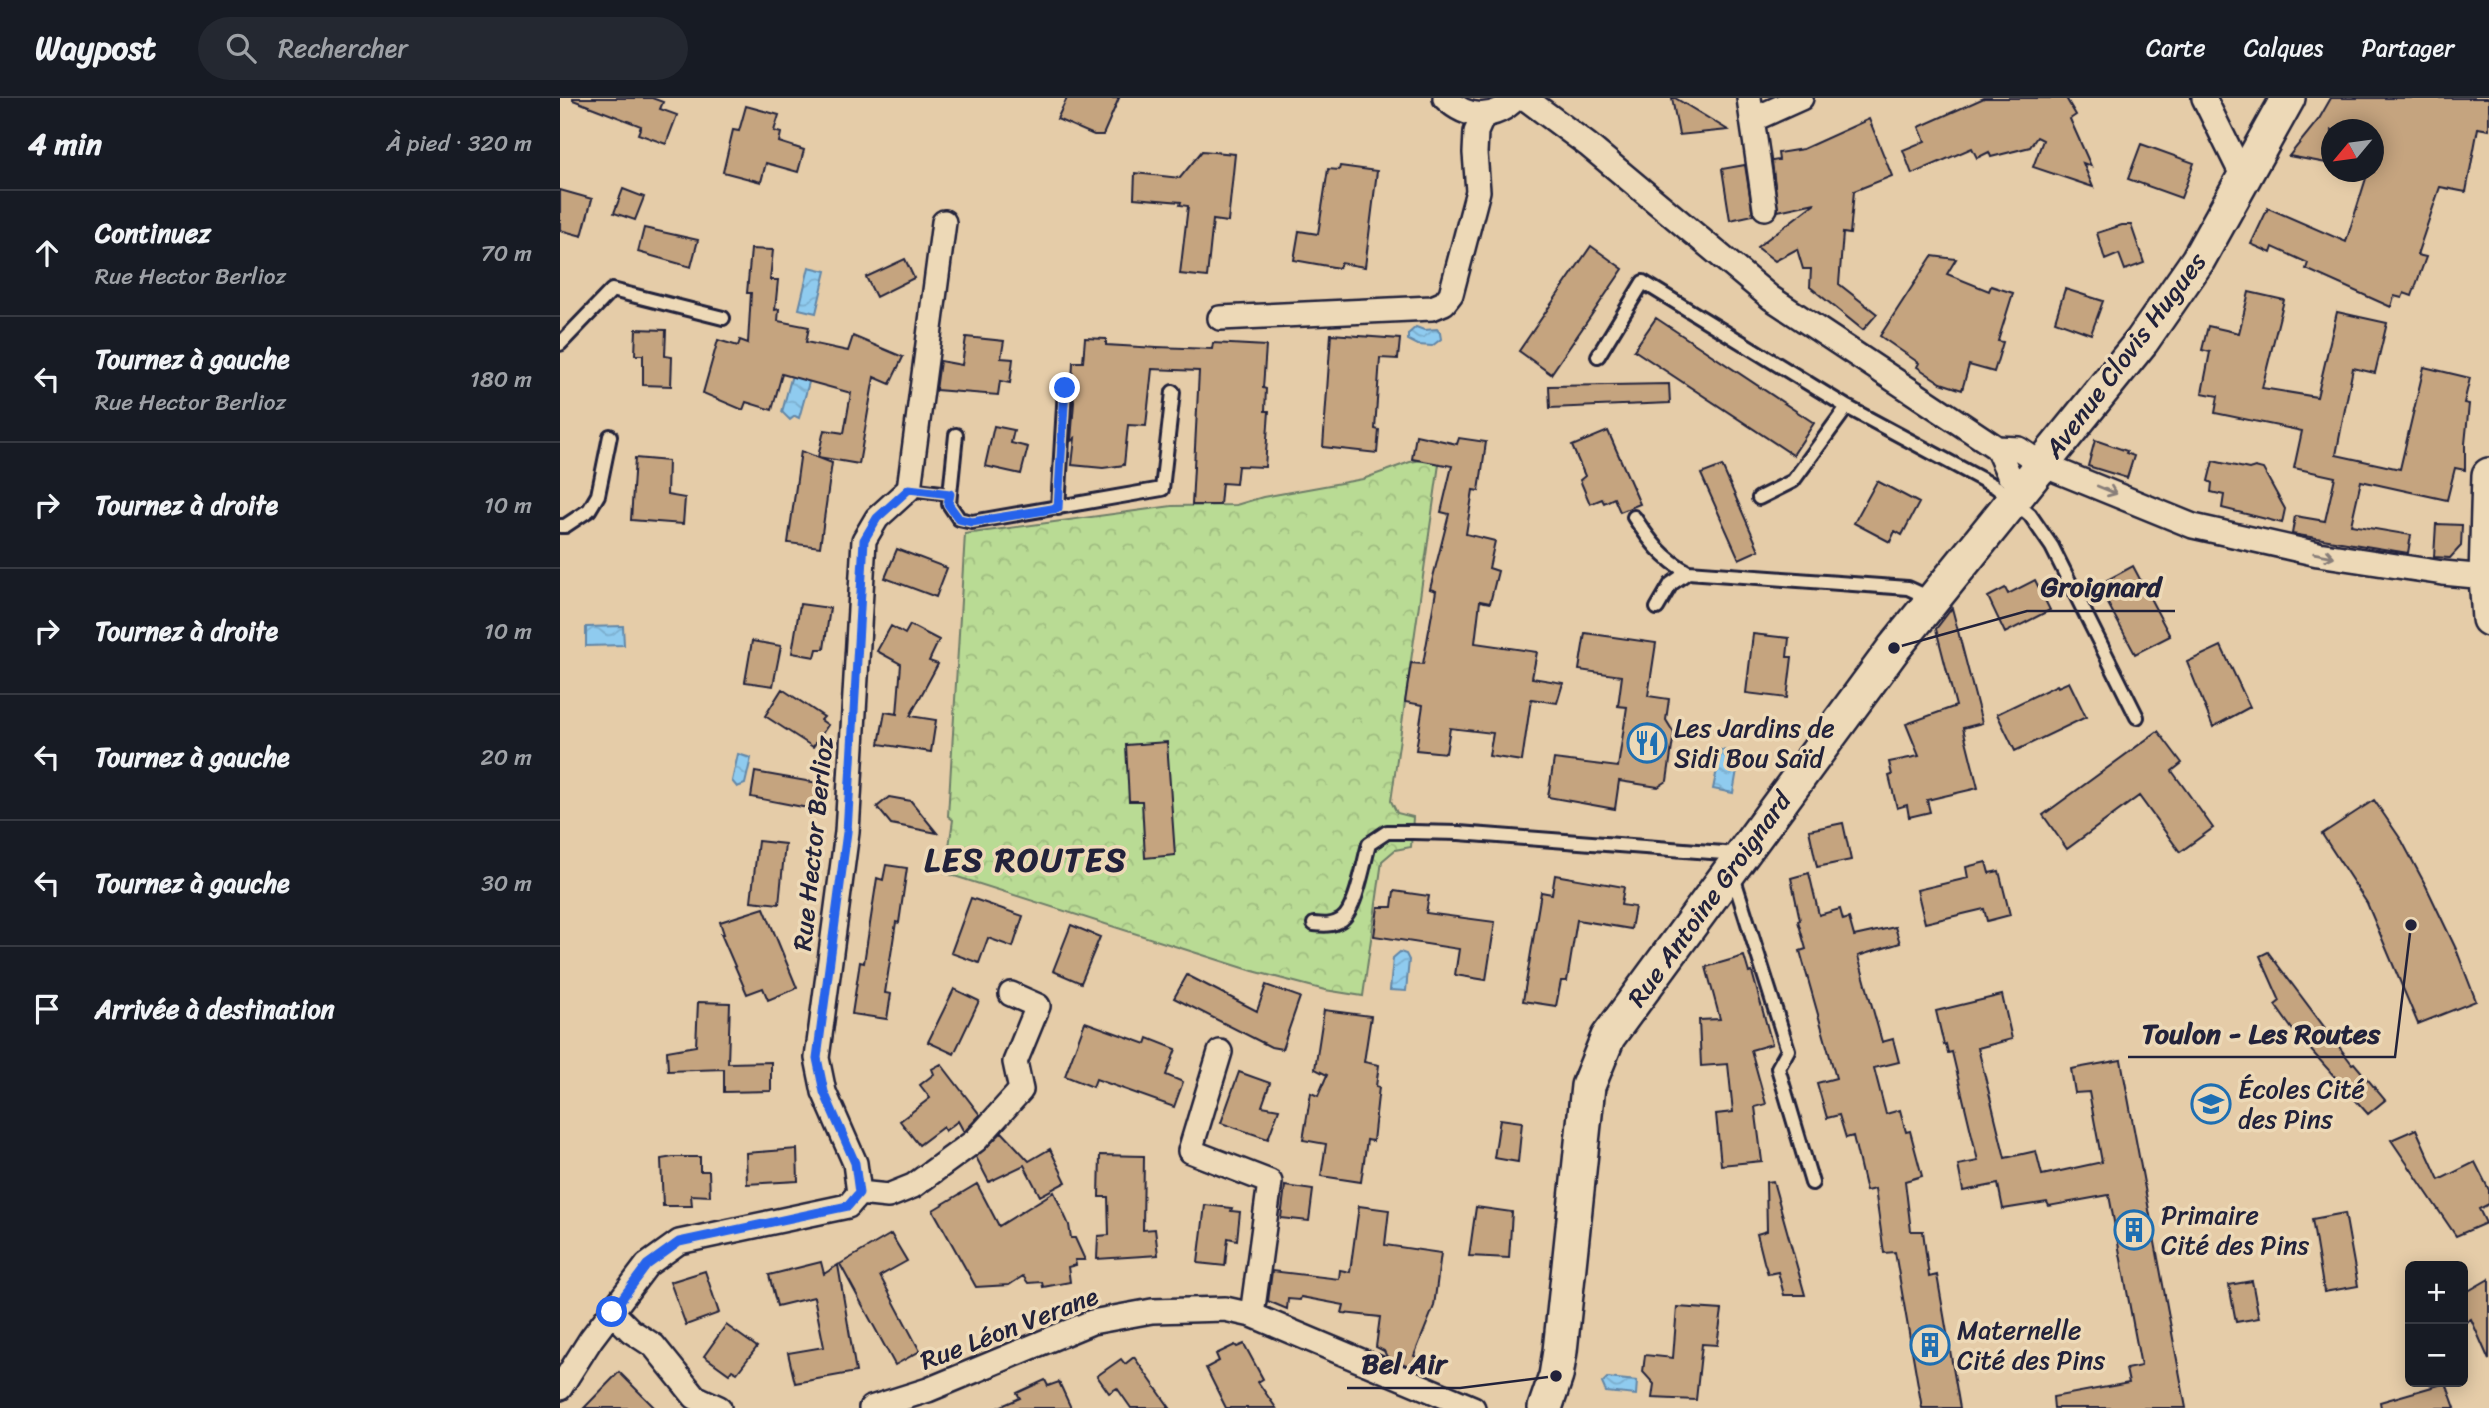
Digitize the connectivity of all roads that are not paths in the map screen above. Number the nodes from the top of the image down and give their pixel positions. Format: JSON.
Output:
{"nodes":[{"id":1,"x":1445,"y":98,"type":"edge"},
{"id":2,"x":1516,"y":98,"type":"edge"},
{"id":3,"x":1525,"y":98,"type":"edge"},
{"id":4,"x":1801,"y":98,"type":"edge"},
{"id":5,"x":2204,"y":98,"type":"edge"},
{"id":6,"x":2288,"y":98,"type":"edge"},
{"id":7,"x":1750,"y":109,"type":"edge"},
{"id":8,"x":1483,"y":116,"type":"junction"},
{"id":9,"x":2244,"y":179,"type":"junction"},
{"id":10,"x":1765,"y":208,"type":"dead end"},
{"id":11,"x":944,"y":222,"type":"dead end"},
{"id":12,"x":723,"y":318,"type":"dead end"},
{"id":13,"x":1220,"y":318,"type":"dead end"},
{"id":14,"x":560,"y":344,"type":"edge"},
{"id":15,"x":1598,"y":356,"type":"dead end"},
{"id":16,"x":1065,"y":388,"type":"dead end"},
{"id":17,"x":1173,"y":392,"type":"dead end"},
{"id":18,"x":1847,"y":407,"type":"junction"},
{"id":19,"x":956,"y":435,"type":"dead end"},
{"id":20,"x":610,"y":436,"type":"dead end"},
{"id":21,"x":2489,"y":475,"type":"edge"},
{"id":22,"x":2028,"y":484,"type":"junction"},
{"id":23,"x":909,"y":489,"type":"junction"},
{"id":24,"x":950,"y":494,"type":"junction"},
{"id":25,"x":1759,"y":498,"type":"dead end"},
{"id":26,"x":1058,"y":508,"type":"junction"},
{"id":27,"x":1634,"y":517,"type":"dead end"},
{"id":28,"x":560,"y":526,"type":"edge"},
{"id":29,"x":1688,"y":572,"type":"junction"},
{"id":30,"x":2486,"y":576,"type":"junction"},
{"id":31,"x":1932,"y":600,"type":"junction"},
{"id":32,"x":1657,"y":608,"type":"dead end"},
{"id":33,"x":2489,"y":618,"type":"edge"},
{"id":34,"x":2137,"y":717,"type":"dead end"},
{"id":35,"x":1736,"y":862,"type":"junction"},
{"id":36,"x":1314,"y":924,"type":"dead end"},
{"id":37,"x":1011,"y":994,"type":"dead end"},
{"id":38,"x":1220,"y":1052,"type":"dead end"},
{"id":39,"x":1812,"y":1183,"type":"dead end"},
{"id":40,"x":859,"y":1193,"type":"junction"},
{"id":41,"x":612,"y":1312,"type":"junction"},
{"id":42,"x":1252,"y":1315,"type":"junction"},
{"id":43,"x":560,"y":1388,"type":"edge"},
{"id":44,"x":719,"y":1408,"type":"edge"},
{"id":45,"x":871,"y":1408,"type":"edge"},
{"id":46,"x":1473,"y":1408,"type":"edge"},
{"id":47,"x":1545,"y":1408,"type":"edge"}],
"edges":[{"from":1,"to":8,"type":"street"},
{"from":2,"to":8,"type":"street"},
{"from":3,"to":22,"type":"street"},
{"from":4,"to":7,"type":"street"},
{"from":5,"to":9,"type":"street"},
{"from":6,"to":9,"type":"main road","name":"Avenue Clovis Hugues"},
{"from":7,"to":10,"type":"street"},
{"from":8,"to":13,"type":"street"},
{"from":9,"to":22,"type":"main road","name":"Avenue Clovis Hugues"},
{"from":11,"to":23,"type":"street"},
{"from":12,"to":14,"type":"lane"},
{"from":15,"to":18,"type":"lane"},
{"from":16,"to":26,"type":"lane"},
{"from":17,"to":26,"type":"lane"},
{"from":18,"to":22,"type":"lane"},
{"from":18,"to":25,"type":"lane"},
{"from":19,"to":24,"type":"lane"},
{"from":20,"to":28,"type":"lane"},
{"from":21,"to":30,"type":"main road"},
{"from":22,"to":30,"type":"street","one_way":true},
{"from":22,"to":31,"type":"main road","name":"Rue Antoine Groignard"},
{"from":22,"to":34,"type":"lane"},
{"from":23,"to":24,"type":"lane"},
{"from":23,"to":40,"type":"street","name":"Rue Hector Berlioz"},
{"from":24,"to":26,"type":"lane"},
{"from":27,"to":29,"type":"lane"},
{"from":29,"to":31,"type":"lane"},
{"from":29,"to":32,"type":"lane"},
{"from":30,"to":33,"type":"main road"},
{"from":31,"to":35,"type":"main road","name":"Rue Antoine Groignard"},
{"from":35,"to":36,"type":"lane"},
{"from":35,"to":39,"type":"lane"},
{"from":35,"to":47,"type":"main road","name":"Rue Antoine Groignard"},
{"from":37,"to":40,"type":"street"},
{"from":38,"to":42,"type":"street"},
{"from":40,"to":41,"type":"street"},
{"from":41,"to":43,"type":"street"},
{"from":41,"to":44,"type":"street"},
{"from":42,"to":45,"type":"street","name":"Rue Léon Verane"},
{"from":42,"to":46,"type":"street","name":"Rue Léon Verane"}]}
